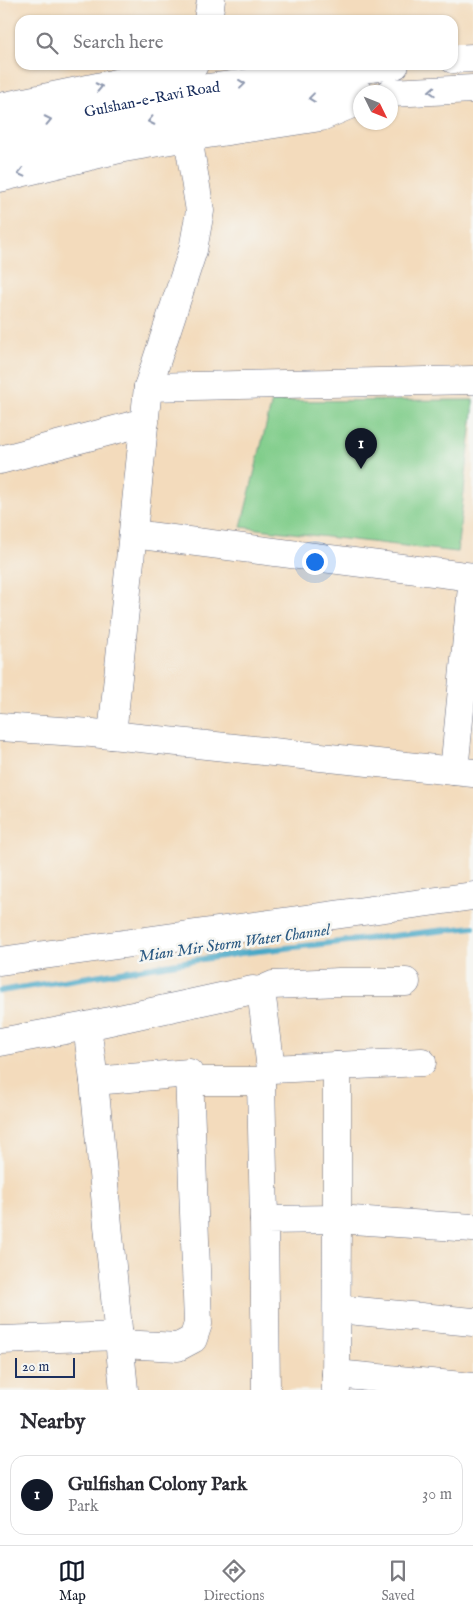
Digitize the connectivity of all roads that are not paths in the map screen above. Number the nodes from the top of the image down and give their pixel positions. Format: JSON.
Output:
{"nodes":[{"id":1,"x":211,"y":0,"type":"edge"},
{"id":2,"x":209,"y":15,"type":"edge"},
{"id":3,"x":473,"y":58,"type":"edge"},
{"id":4,"x":458,"y":59,"type":"edge"},
{"id":5,"x":172,"y":70,"type":"edge"},
{"id":6,"x":354,"y":70,"type":"edge"},
{"id":7,"x":473,"y":89,"type":"edge"},
{"id":8,"x":398,"y":93,"type":"edge"},
{"id":9,"x":353,"y":94,"type":"edge"},
{"id":10,"x":353,"y":103,"type":"edge"},
{"id":11,"x":0,"y":107,"type":"edge"},
{"id":12,"x":0,"y":129,"type":"edge"},
{"id":13,"x":188,"y":137,"type":"junction"},
{"id":14,"x":0,"y":153,"type":"edge"},
{"id":15,"x":0,"y":178,"type":"edge"},
{"id":16,"x":473,"y":380,"type":"edge"},
{"id":17,"x":148,"y":387,"type":"junction"},
{"id":18,"x":145,"y":422,"type":"junction"},
{"id":19,"x":0,"y":460,"type":"edge"},
{"id":20,"x":133,"y":534,"type":"junction"},
{"id":21,"x":473,"y":577,"type":"edge"},
{"id":22,"x":0,"y":728,"type":"edge"},
{"id":23,"x":112,"y":735,"type":"junction"},
{"id":24,"x":463,"y":772,"type":"edge"},
{"id":25,"x":473,"y":896,"type":"edge"},
{"id":26,"x":0,"y":961,"type":"edge"},
{"id":27,"x":406,"y":982,"type":"dead end"},
{"id":28,"x":259,"y":991,"type":"junction"},
{"id":29,"x":87,"y":1026,"type":"junction"},
{"id":30,"x":0,"y":1042,"type":"edge"},
{"id":31,"x":422,"y":1062,"type":"dead end"},
{"id":32,"x":337,"y":1066,"type":"junction"},
{"id":33,"x":266,"y":1075,"type":"junction"},
{"id":34,"x":94,"y":1081,"type":"junction"},
{"id":35,"x":189,"y":1081,"type":"junction"},
{"id":36,"x":337,"y":1219,"type":"junction"},
{"id":37,"x":264,"y":1220,"type":"junction"},
{"id":38,"x":473,"y":1228,"type":"edge"},
{"id":39,"x":337,"y":1309,"type":"junction"},
{"id":40,"x":473,"y":1322,"type":"edge"},
{"id":41,"x":0,"y":1340,"type":"edge"},
{"id":42,"x":120,"y":1340,"type":"junction"},
{"id":43,"x":336,"y":1382,"type":"edge"},
{"id":44,"x":473,"y":1388,"type":"edge"},
{"id":45,"x":124,"y":1390,"type":"edge"},
{"id":46,"x":266,"y":1390,"type":"edge"}],
"edges":[{"from":1,"to":2,"type":"street"},
{"from":3,"to":4,"type":"street"},
{"from":11,"to":5,"type":"street","one_way":true},
{"from":12,"to":6,"type":"street","name":"Gulshan-e-Ravi Road","one_way":true},
{"from":7,"to":8,"type":"street","one_way":true},
{"from":9,"to":14,"type":"street","name":"Gulshan-e-Ravi Road","one_way":true},
{"from":10,"to":13,"type":"street"},
{"from":13,"to":15,"type":"street","one_way":true},
{"from":13,"to":17,"type":"street"},
{"from":16,"to":17,"type":"street"},
{"from":17,"to":18,"type":"street"},
{"from":18,"to":19,"type":"street"},
{"from":18,"to":20,"type":"street"},
{"from":20,"to":21,"type":"street"},
{"from":20,"to":23,"type":"street"},
{"from":21,"to":24,"type":"street"},
{"from":22,"to":23,"type":"street"},
{"from":23,"to":24,"type":"street"},
{"from":25,"to":26,"type":"street"},
{"from":27,"to":28,"type":"street"},
{"from":28,"to":29,"type":"street"},
{"from":28,"to":33,"type":"street"},
{"from":29,"to":30,"type":"street"},
{"from":29,"to":34,"type":"street"},
{"from":31,"to":32,"type":"street"},
{"from":32,"to":33,"type":"street"},
{"from":32,"to":36,"type":"street"},
{"from":33,"to":35,"type":"street"},
{"from":33,"to":37,"type":"street"},
{"from":34,"to":35,"type":"street"},
{"from":34,"to":42,"type":"street"},
{"from":35,"to":42,"type":"street"},
{"from":36,"to":37,"type":"street"},
{"from":36,"to":38,"type":"street"},
{"from":36,"to":39,"type":"street"},
{"from":37,"to":46,"type":"street"},
{"from":39,"to":40,"type":"street"},
{"from":39,"to":43,"type":"street"},
{"from":41,"to":42,"type":"street"},
{"from":42,"to":45,"type":"street"},
{"from":43,"to":44,"type":"street"}]}
